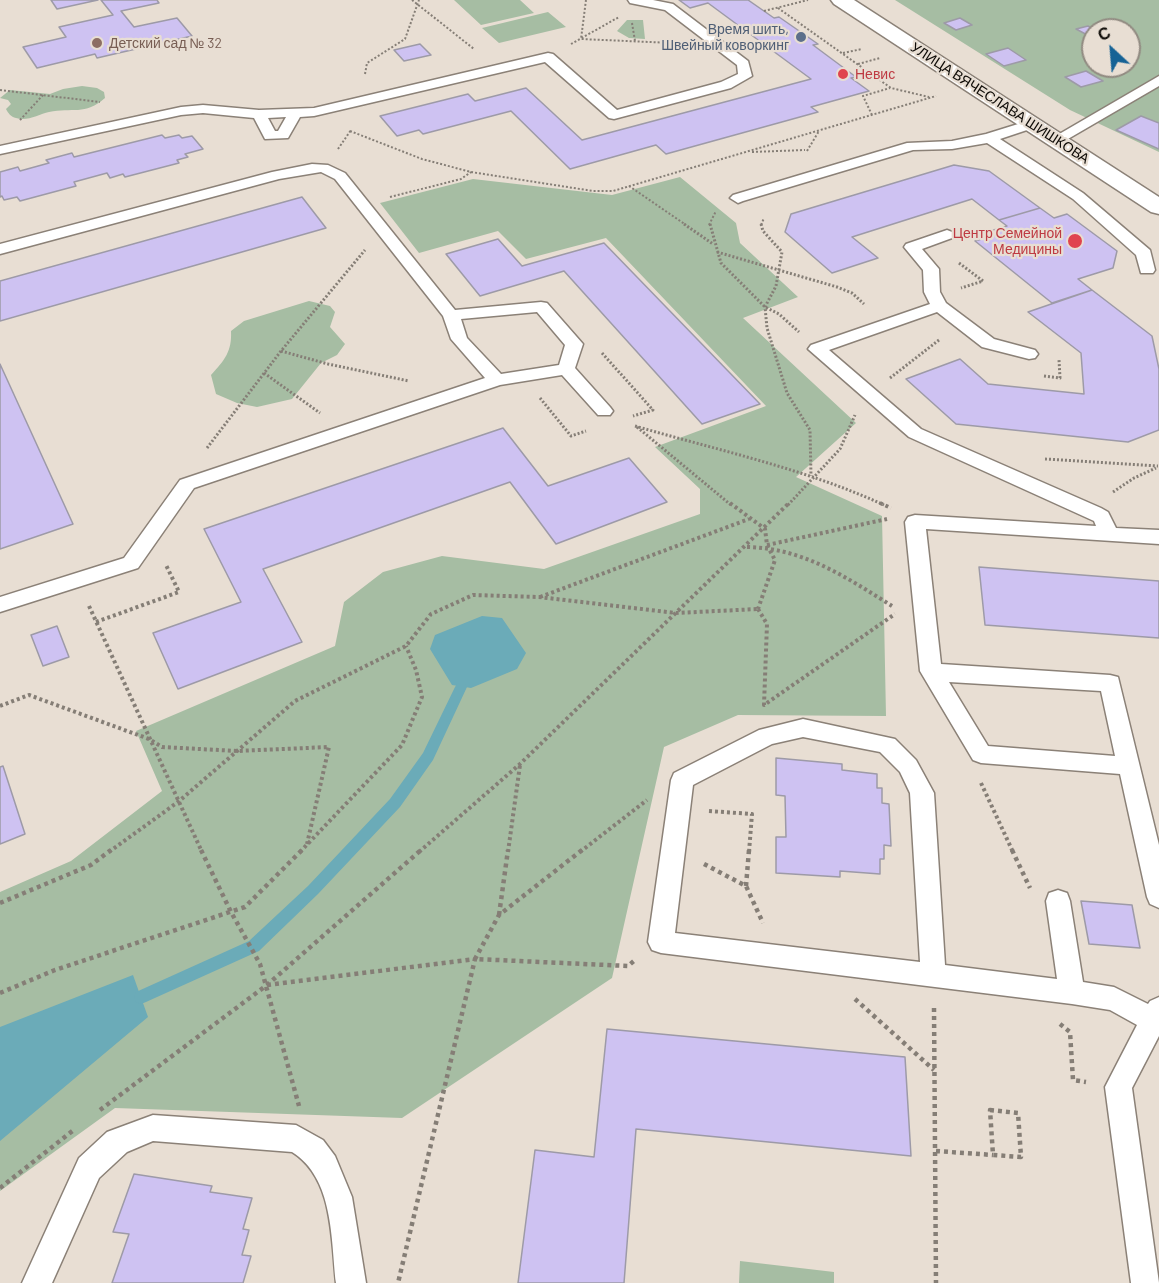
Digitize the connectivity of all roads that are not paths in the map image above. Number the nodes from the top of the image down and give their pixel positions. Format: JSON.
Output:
{"nodes":[{"id":1,"x":841,"y":0,"type":"edge"},
{"id":2,"x":640,"y":1,"type":"edge"},
{"id":3,"x":1159,"y":80,"type":"edge"},
{"id":4,"x":295,"y":113,"type":"junction"},
{"id":5,"x":259,"y":114,"type":"junction"},
{"id":6,"x":1031,"y":124,"type":"junction"},
{"id":7,"x":989,"y":138,"type":"junction"},
{"id":8,"x":1056,"y":140,"type":"junction"},
{"id":9,"x":0,"y":150,"type":"edge"},
{"id":10,"x":738,"y":198,"type":"road end"},
{"id":11,"x":1158,"y":205,"type":"edge"},
{"id":12,"x":947,"y":235,"type":"dead end"},
{"id":13,"x":0,"y":249,"type":"edge"},
{"id":14,"x":1147,"y":270,"type":"dead end"},
{"id":15,"x":939,"y":306,"type":"junction"},
{"id":16,"x":451,"y":315,"type":"junction"},
{"id":17,"x":1029,"y":354,"type":"dead end"},
{"id":18,"x":566,"y":369,"type":"junction"},
{"id":19,"x":497,"y":380,"type":"junction"},
{"id":20,"x":604,"y":411,"type":"dead end"},
{"id":21,"x":1109,"y":532,"type":"junction"},
{"id":22,"x":1159,"y":537,"type":"edge"},
{"id":23,"x":0,"y":605,"type":"edge"},
{"id":24,"x":931,"y":671,"type":"junction"},
{"id":25,"x":1128,"y":766,"type":"junction"},
{"id":26,"x":1159,"y":897,"type":"edge"},
{"id":27,"x":1058,"y":902,"type":"dead end"},
{"id":28,"x":933,"y":985,"type":"junction"},
{"id":29,"x":1072,"y":992,"type":"junction"},
{"id":30,"x":1158,"y":1018,"type":"edge"},
{"id":31,"x":37,"y":1283,"type":"edge"},
{"id":32,"x":351,"y":1283,"type":"edge"},
{"id":33,"x":1146,"y":1283,"type":"edge"}],
"edges":[{"from":1,"to":6,"type":"street","name":"УЛИЦА ВЯЧЕСЛАВА ШИШКОВА"},
{"from":2,"to":4,"type":"lane"},
{"from":3,"to":8,"type":"lane"},
{"from":4,"to":5,"type":"lane"},
{"from":4,"to":5,"type":"lane"},
{"from":5,"to":9,"type":"lane"},
{"from":6,"to":7,"type":"lane"},
{"from":6,"to":8,"type":"street","name":"УЛИЦА ВЯЧЕСЛАВА ШИШКОВА"},
{"from":7,"to":10,"type":"lane"},
{"from":7,"to":14,"type":"lane"},
{"from":8,"to":11,"type":"street","name":"УЛИЦА ВЯЧЕСЛАВА ШИШКОВА"},
{"from":12,"to":15,"type":"lane"},
{"from":13,"to":16,"type":"lane"},
{"from":15,"to":17,"type":"lane"},
{"from":15,"to":21,"type":"lane"},
{"from":16,"to":18,"type":"lane"},
{"from":16,"to":19,"type":"lane"},
{"from":18,"to":19,"type":"lane"},
{"from":18,"to":20,"type":"lane"},
{"from":19,"to":23,"type":"lane"},
{"from":21,"to":22,"type":"lane"},
{"from":21,"to":24,"type":"lane"},
{"from":24,"to":25,"type":"lane"},
{"from":24,"to":25,"type":"lane"},
{"from":25,"to":26,"type":"lane"},
{"from":27,"to":29,"type":"lane"},
{"from":28,"to":28,"type":"lane"},
{"from":28,"to":29,"type":"lane"},
{"from":29,"to":30,"type":"lane"},
{"from":30,"to":33,"type":"lane"},
{"from":31,"to":32,"type":"lane"}]}
